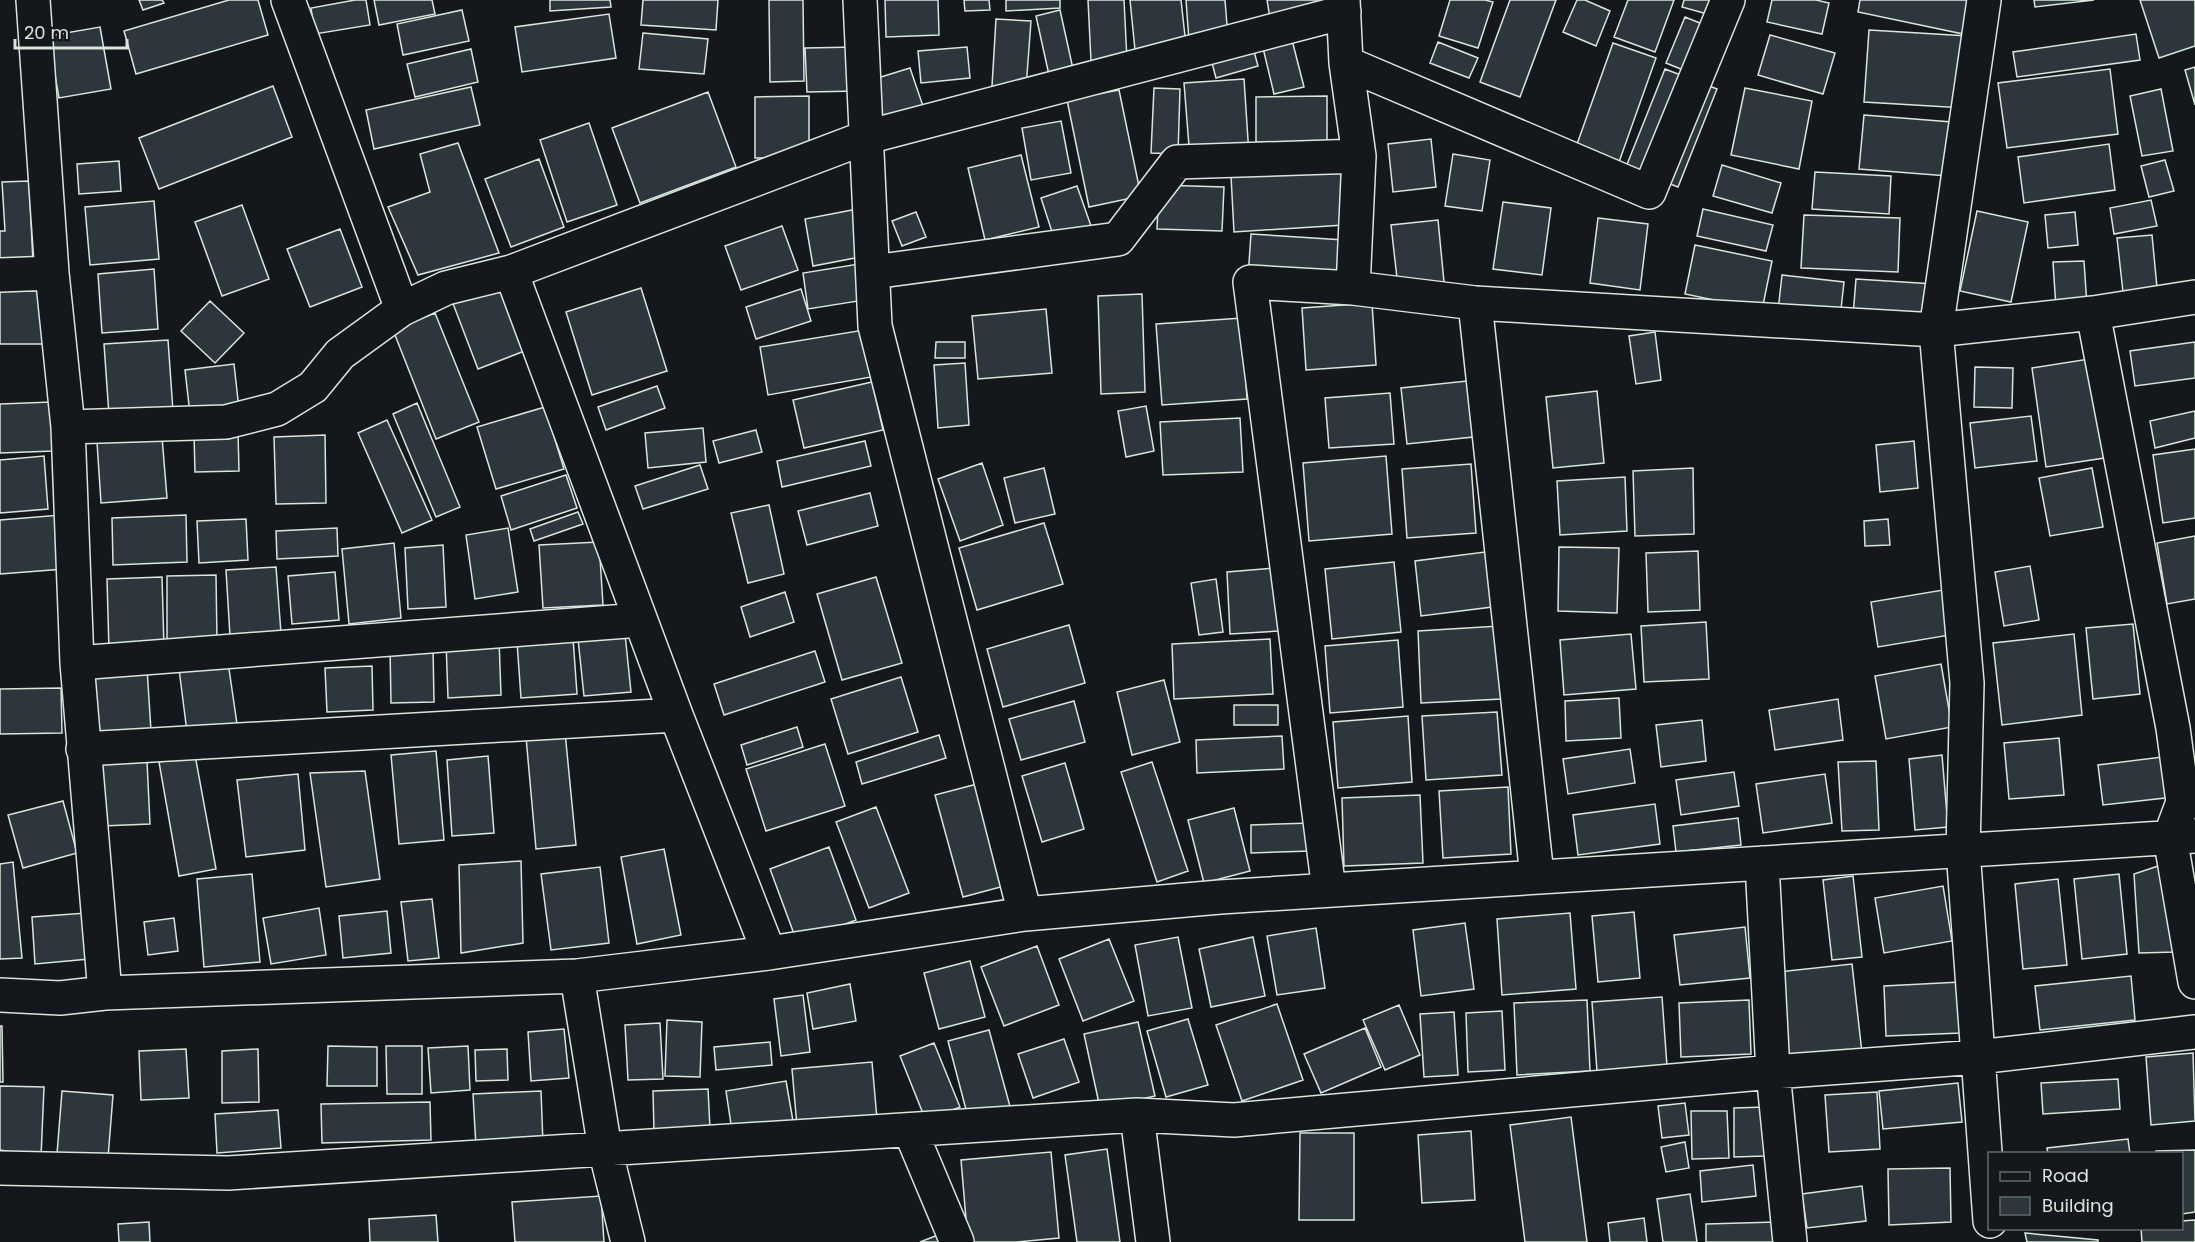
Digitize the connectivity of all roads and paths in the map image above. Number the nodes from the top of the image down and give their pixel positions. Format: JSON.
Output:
{"nodes":[{"id":1,"x":33,"y":0,"type":"edge"},
{"id":2,"x":288,"y":0,"type":"edge"},
{"id":3,"x":860,"y":0,"type":"edge"},
{"id":4,"x":1728,"y":0,"type":"edge"},
{"id":5,"x":1984,"y":0,"type":"edge"},
{"id":6,"x":1344,"y":6,"type":"edge"},
{"id":7,"x":1346,"y":63,"type":"junction"},
{"id":8,"x":867,"y":137,"type":"junction"},
{"id":9,"x":1359,"y":156,"type":"junction"},
{"id":10,"x":511,"y":272,"type":"junction"},
{"id":11,"x":873,"y":272,"type":"junction"},
{"id":12,"x":52,"y":273,"type":"junction"},
{"id":13,"x":0,"y":275,"type":"edge"},
{"id":14,"x":1353,"y":288,"type":"junction"},
{"id":15,"x":2195,"y":297,"type":"edge"},
{"id":16,"x":1475,"y":303,"type":"junction"},
{"id":17,"x":402,"y":309,"type":"junction"},
{"id":18,"x":2093,"y":313,"type":"junction"},
{"id":19,"x":1936,"y":330,"type":"junction"},
{"id":20,"x":68,"y":427,"type":"junction"},
{"id":21,"x":640,"y":620,"type":"junction"},
{"id":22,"x":77,"y":663,"type":"junction"},
{"id":23,"x":676,"y":715,"type":"junction"},
{"id":24,"x":83,"y":749,"type":"junction"},
{"id":25,"x":2182,"y":836,"type":"edge"},
{"id":26,"x":1964,"y":850,"type":"junction"},
{"id":27,"x":1762,"y":863,"type":"junction"},
{"id":28,"x":1537,"y":876,"type":"junction"},
{"id":29,"x":1329,"y":890,"type":"junction"},
{"id":30,"x":1025,"y":914,"type":"junction"},
{"id":31,"x":769,"y":953,"type":"junction"},
{"id":32,"x":577,"y":976,"type":"junction"},
{"id":33,"x":2195,"y":981,"type":"edge"},
{"id":34,"x":105,"y":993,"type":"junction"},
{"id":35,"x":0,"y":995,"type":"edge"},
{"id":36,"x":2195,"y":1032,"type":"edge"},
{"id":37,"x":1978,"y":1057,"type":"junction"},
{"id":38,"x":1773,"y":1072,"type":"junction"},
{"id":39,"x":1137,"y":1115,"type":"junction"},
{"id":40,"x":909,"y":1130,"type":"junction"},
{"id":41,"x":605,"y":1149,"type":"junction"},
{"id":42,"x":0,"y":1168,"type":"edge"},
{"id":43,"x":1988,"y":1206,"type":"edge"},
{"id":44,"x":628,"y":1242,"type":"edge"},
{"id":45,"x":957,"y":1242,"type":"edge"},
{"id":46,"x":1153,"y":1242,"type":"edge"},
{"id":47,"x":1790,"y":1242,"type":"edge"}],
"edges":[{"from":1,"to":12,"type":"street"},
{"from":2,"to":17,"type":"street"},
{"from":3,"to":8,"type":"street"},
{"from":4,"to":7,"type":"street"},
{"from":5,"to":19,"type":"street"},
{"from":6,"to":7,"type":"street"},
{"from":6,"to":8,"type":"street"},
{"from":7,"to":9,"type":"street"},
{"from":8,"to":10,"type":"street"},
{"from":8,"to":11,"type":"street"},
{"from":9,"to":11,"type":"street"},
{"from":9,"to":14,"type":"street"},
{"from":10,"to":17,"type":"street"},
{"from":10,"to":21,"type":"street"},
{"from":11,"to":30,"type":"street"},
{"from":12,"to":13,"type":"street"},
{"from":12,"to":20,"type":"street"},
{"from":14,"to":16,"type":"street"},
{"from":14,"to":29,"type":"street"},
{"from":15,"to":18,"type":"street"},
{"from":16,"to":19,"type":"street"},
{"from":16,"to":28,"type":"street"},
{"from":17,"to":20,"type":"street"},
{"from":18,"to":19,"type":"street"},
{"from":18,"to":25,"type":"street"},
{"from":19,"to":26,"type":"street"},
{"from":20,"to":22,"type":"street"},
{"from":21,"to":22,"type":"street"},
{"from":21,"to":23,"type":"street"},
{"from":22,"to":24,"type":"street"},
{"from":23,"to":24,"type":"street"},
{"from":23,"to":31,"type":"street"},
{"from":24,"to":34,"type":"street"},
{"from":25,"to":26,"type":"street"},
{"from":25,"to":33,"type":"street"},
{"from":26,"to":27,"type":"street"},
{"from":26,"to":37,"type":"street"},
{"from":27,"to":28,"type":"street"},
{"from":27,"to":38,"type":"street"},
{"from":28,"to":29,"type":"street"},
{"from":29,"to":30,"type":"street"},
{"from":30,"to":31,"type":"street"},
{"from":31,"to":32,"type":"street"},
{"from":32,"to":34,"type":"street"},
{"from":32,"to":41,"type":"street"},
{"from":34,"to":35,"type":"street"},
{"from":36,"to":37,"type":"street"},
{"from":37,"to":38,"type":"street"},
{"from":37,"to":43,"type":"street"},
{"from":38,"to":39,"type":"street"},
{"from":38,"to":47,"type":"street"},
{"from":39,"to":40,"type":"street"},
{"from":39,"to":46,"type":"street"},
{"from":40,"to":41,"type":"street"},
{"from":40,"to":45,"type":"street"},
{"from":41,"to":42,"type":"street"},
{"from":41,"to":44,"type":"street"}]}
